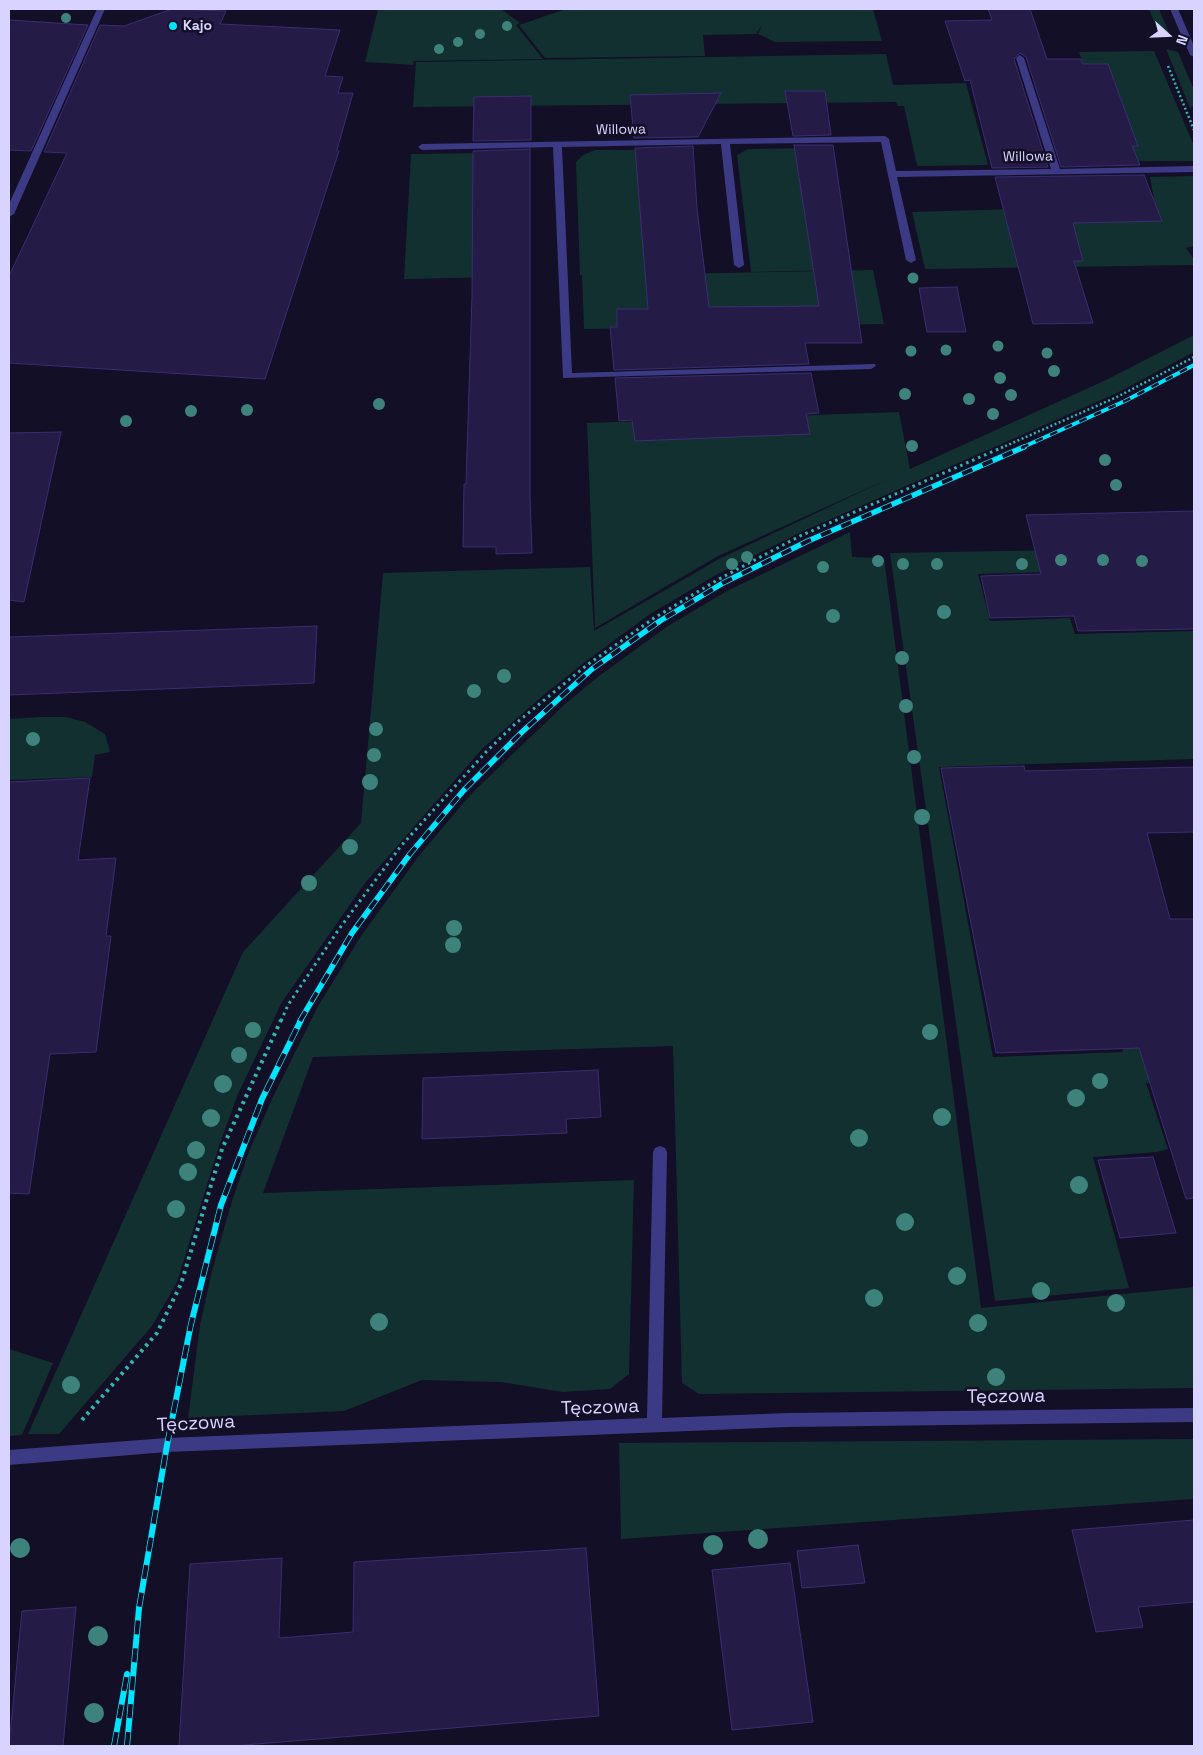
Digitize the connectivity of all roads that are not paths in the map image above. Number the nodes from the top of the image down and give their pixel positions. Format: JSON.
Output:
{"nodes":[{"id":1,"x":101,"y":9,"type":"edge"},
{"id":2,"x":1174,"y":9,"type":"edge"},
{"id":3,"x":1194,"y":55,"type":"edge"},
{"id":4,"x":1020,"y":58,"type":"dead end"},
{"id":5,"x":725,"y":142,"type":"junction"},
{"id":6,"x":557,"y":144,"type":"junction"},
{"id":7,"x":422,"y":147,"type":"dead end"},
{"id":8,"x":1194,"y":169,"type":"edge"},
{"id":9,"x":1056,"y":171,"type":"junction"},
{"id":10,"x":892,"y":174,"type":"junction"},
{"id":11,"x":9,"y":214,"type":"edge"},
{"id":12,"x":911,"y":260,"type":"dead end"},
{"id":13,"x":739,"y":265,"type":"dead end"},
{"id":14,"x":871,"y":366,"type":"dead end"},
{"id":15,"x":660,"y":1152,"type":"dead end"},
{"id":16,"x":1194,"y":1415,"type":"edge"},
{"id":17,"x":654,"y":1425,"type":"junction"},
{"id":18,"x":9,"y":1458,"type":"edge"}],
"edges":[{"from":1,"to":11,"type":"street"},
{"from":2,"to":3,"type":"street"},
{"from":4,"to":9,"type":"street"},
{"from":5,"to":6,"type":"street","name":"Willowa"},
{"from":5,"to":10,"type":"street","name":"Willowa"},
{"from":5,"to":13,"type":"street"},
{"from":6,"to":7,"type":"street","name":"Willowa"},
{"from":6,"to":14,"type":"street"},
{"from":8,"to":9,"type":"street","name":"Willowa"},
{"from":9,"to":10,"type":"street","name":"Willowa"},
{"from":10,"to":12,"type":"street"},
{"from":15,"to":17,"type":"street"},
{"from":16,"to":17,"type":"street","name":"Tęczowa"},
{"from":17,"to":18,"type":"street","name":"Tęczowa"}]}
